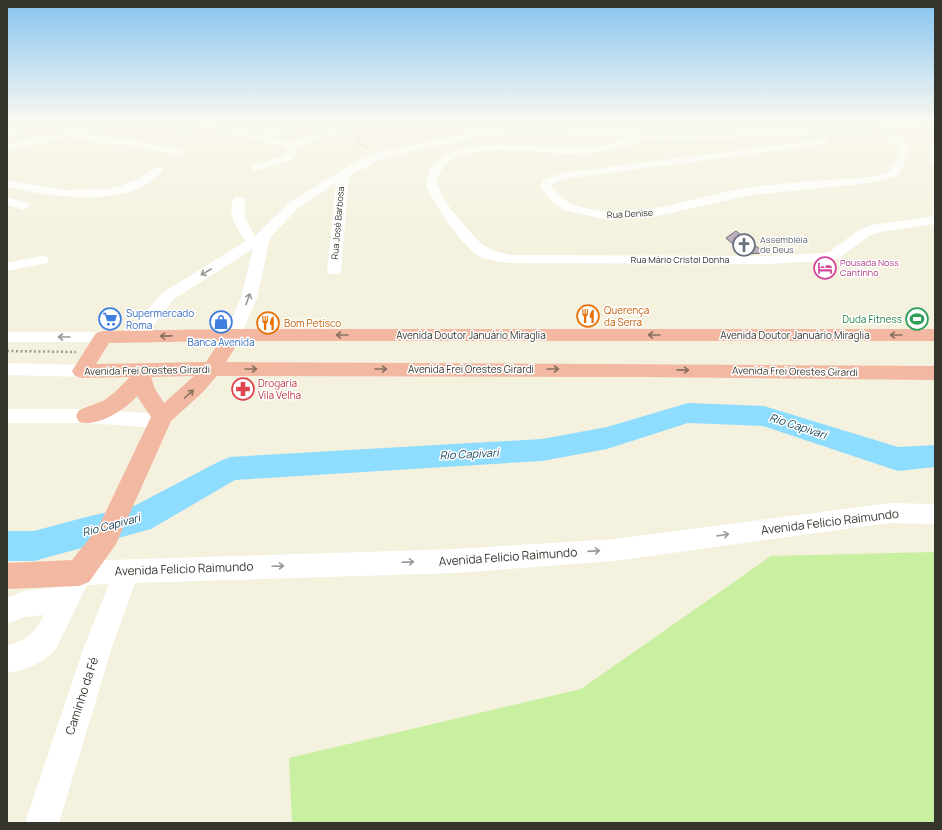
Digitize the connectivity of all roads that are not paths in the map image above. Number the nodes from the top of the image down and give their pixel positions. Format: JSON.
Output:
{"nodes":[{"id":1,"x":286,"y":159,"type":"edge"},
{"id":2,"x":372,"y":159,"type":"edge"},
{"id":3,"x":446,"y":159,"type":"edge"},
{"id":4,"x":696,"y":159,"type":"edge"},
{"id":5,"x":902,"y":159,"type":"edge"},
{"id":6,"x":256,"y":168,"type":"dead end"},
{"id":7,"x":158,"y":169,"type":"dead end"},
{"id":8,"x":343,"y":174,"type":"junction"},
{"id":9,"x":7,"y":183,"type":"edge"},
{"id":10,"x":239,"y":200,"type":"dead end"},
{"id":11,"x":7,"y":201,"type":"edge"},
{"id":12,"x":24,"y":206,"type":"dead end"},
{"id":13,"x":935,"y":220,"type":"edge"},
{"id":14,"x":259,"y":240,"type":"junction"},
{"id":15,"x":42,"y":260,"type":"dead end"},
{"id":16,"x":222,"y":262,"type":"junction"},
{"id":17,"x":256,"y":266,"type":"junction"},
{"id":18,"x":7,"y":267,"type":"edge"},
{"id":19,"x":334,"y":272,"type":"dead end"},
{"id":20,"x":233,"y":335,"type":"junction"},
{"id":21,"x":935,"y":335,"type":"edge"},
{"id":22,"x":136,"y":336,"type":"junction"},
{"id":23,"x":7,"y":337,"type":"edge"},
{"id":24,"x":99,"y":344,"type":"junction"},
{"id":25,"x":7,"y":369,"type":"edge"},
{"id":26,"x":212,"y":369,"type":"junction"},
{"id":27,"x":82,"y":371,"type":"junction"},
{"id":28,"x":935,"y":372,"type":"edge"},
{"id":29,"x":140,"y":374,"type":"junction"},
{"id":30,"x":7,"y":416,"type":"edge"},
{"id":31,"x":87,"y":416,"type":"junction"},
{"id":32,"x":161,"y":419,"type":"junction"},
{"id":33,"x":935,"y":514,"type":"edge"},
{"id":34,"x":127,"y":571,"type":"junction"},
{"id":35,"x":79,"y":573,"type":"junction"},
{"id":36,"x":7,"y":576,"type":"edge"},
{"id":37,"x":65,"y":599,"type":"junction"},
{"id":38,"x":7,"y":611,"type":"edge"},
{"id":39,"x":7,"y":659,"type":"edge"},
{"id":40,"x":42,"y":823,"type":"edge"}],
"edges":[{"from":1,"to":6,"type":"street"},
{"from":2,"to":8,"type":"street"},
{"from":3,"to":13,"type":"street","name":"Rua Mário Cristol Donha"},
{"from":4,"to":5,"type":"street","name":"Rua Denise"},
{"from":7,"to":9,"type":"street"},
{"from":8,"to":14,"type":"street"},
{"from":8,"to":19,"type":"street","name":"Rua José Barbosa"},
{"from":10,"to":14,"type":"street"},
{"from":11,"to":12,"type":"street"},
{"from":14,"to":16,"type":"street"},
{"from":14,"to":17,"type":"street"},
{"from":15,"to":18,"type":"street"},
{"from":16,"to":17,"type":"street"},
{"from":16,"to":22,"type":"street","one_way":true},
{"from":20,"to":17,"type":"street","one_way":true},
{"from":21,"to":20,"type":"main road","name":"Avenida Doutor Januário Miraglia","one_way":true},
{"from":20,"to":22,"type":"main road","name":"Avenida Doutor Januário Miraglia","one_way":true},
{"from":20,"to":26,"type":"main road"},
{"from":22,"to":24,"type":"main road","name":"Avenida Doutor Januário Miraglia"},
{"from":24,"to":23,"type":"street","name":"Avenida Doutor Januário Miraglia","one_way":true},
{"from":24,"to":27,"type":"main road"},
{"from":25,"to":27,"type":"street","name":"Avenida Frei Orestes Girardi"},
{"from":26,"to":28,"type":"main road","name":"Avenida Frei Orestes Girardi","one_way":true},
{"from":26,"to":29,"type":"main road","name":"Avenida Frei Orestes Girardi"},
{"from":32,"to":26,"type":"main road","one_way":true},
{"from":27,"to":29,"type":"main road","name":"Avenida Frei Orestes Girardi"},
{"from":29,"to":31,"type":"main road"},
{"from":29,"to":32,"type":"main road"},
{"from":30,"to":31,"type":"street"},
{"from":31,"to":32,"type":"street"},
{"from":32,"to":35,"type":"main road"},
{"from":34,"to":33,"type":"street","name":"Avenida Felicio Raimundo","one_way":true},
{"from":34,"to":35,"type":"street","name":"Avenida Felicio Raimundo"},
{"from":34,"to":40,"type":"street","name":"Caminho da Fé"},
{"from":35,"to":36,"type":"main road"},
{"from":35,"to":37,"type":"street"},
{"from":37,"to":38,"type":"street"},
{"from":37,"to":39,"type":"street"}]}
